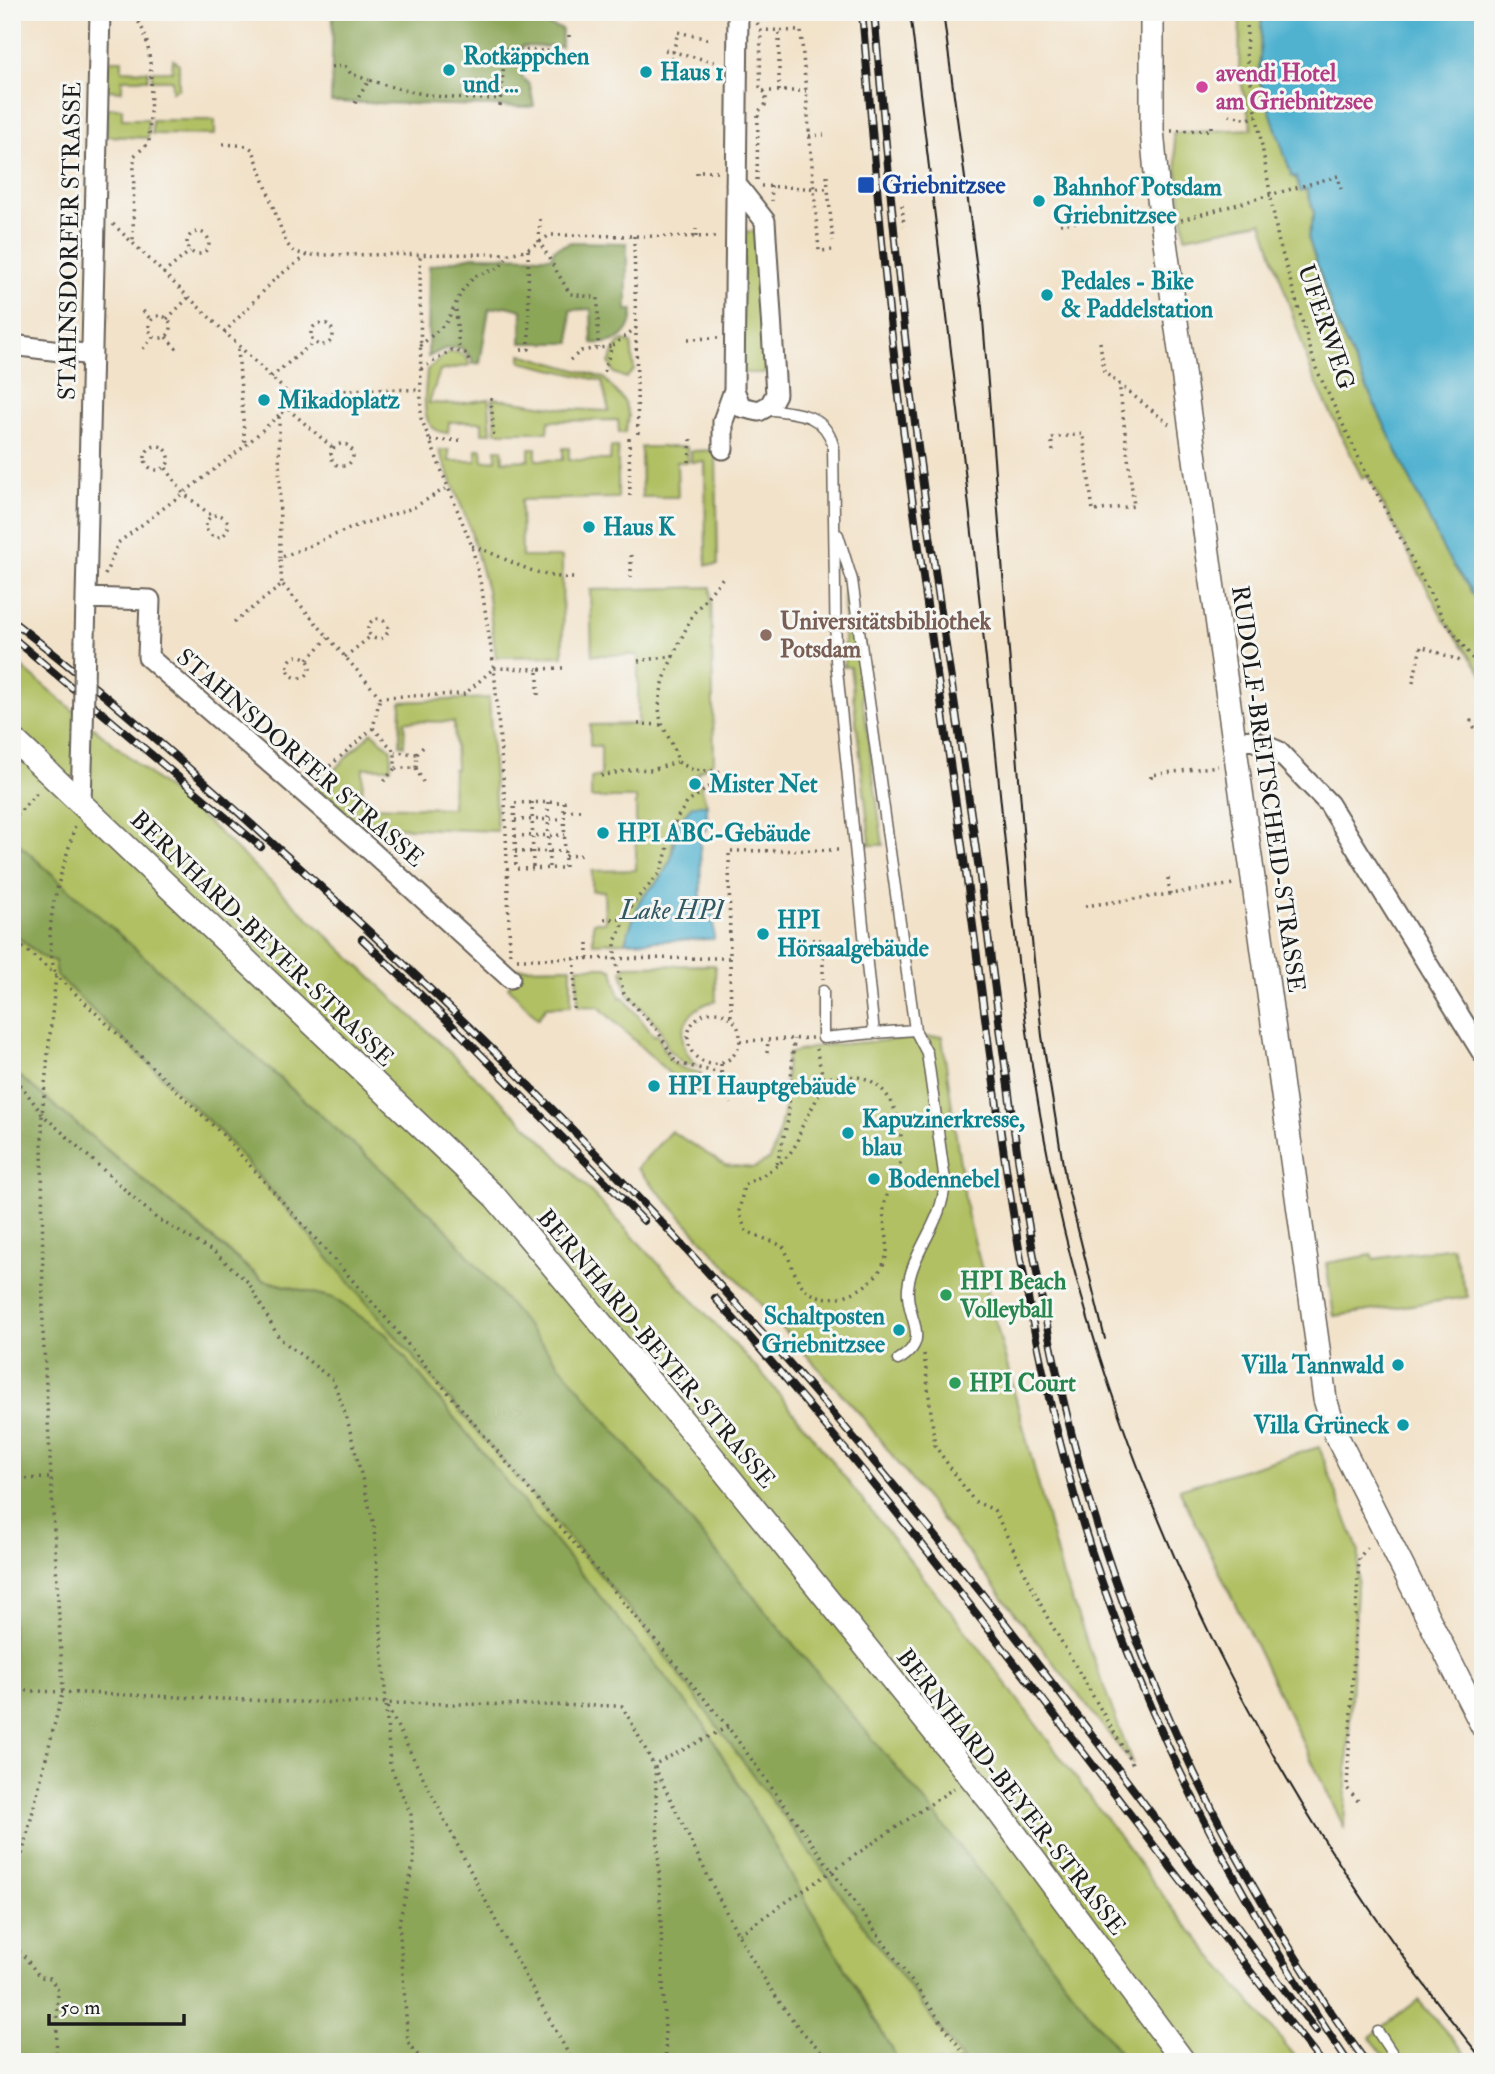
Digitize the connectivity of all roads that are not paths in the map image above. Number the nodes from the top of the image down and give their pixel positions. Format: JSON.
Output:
{"nodes":[{"id":1,"x":100,"y":12,"type":"edge"},
{"id":2,"x":1152,"y":12,"type":"edge"},
{"id":3,"x":746,"y":14,"type":"edge"},
{"id":4,"x":736,"y":178,"type":"junction"},
{"id":5,"x":12,"y":345,"type":"edge"},
{"id":6,"x":92,"y":355,"type":"junction"},
{"id":7,"x":734,"y":390,"type":"junction"},
{"id":8,"x":765,"y":409,"type":"junction"},
{"id":9,"x":723,"y":449,"type":"dead end"},
{"id":10,"x":834,"y":523,"type":"junction"},
{"id":11,"x":86,"y":598,"type":"junction"},
{"id":12,"x":12,"y":738,"type":"edge"},
{"id":13,"x":1235,"y":742,"type":"junction"},
{"id":14,"x":81,"y":802,"type":"junction"},
{"id":15,"x":510,"y":978,"type":"dead end"},
{"id":16,"x":823,"y":991,"type":"road end"},
{"id":17,"x":915,"y":1030,"type":"junction"},
{"id":18,"x":874,"y":1034,"type":"junction"},
{"id":19,"x":1483,"y":1054,"type":"edge"},
{"id":20,"x":898,"y":1360,"type":"dead end"},
{"id":21,"x":1483,"y":1727,"type":"edge"},
{"id":22,"x":1378,"y":2032,"type":"dead end"},
{"id":23,"x":1184,"y":2062,"type":"edge"},
{"id":24,"x":1398,"y":2062,"type":"edge"}],
"edges":[{"from":1,"to":6,"type":"street","name":"STAHNSDORFER STRASSE"},
{"from":2,"to":13,"type":"street","name":"RUDOLF-BREITSCHEID-STRASSE"},
{"from":3,"to":4,"type":"street"},
{"from":4,"to":7,"type":"street"},
{"from":4,"to":8,"type":"street"},
{"from":5,"to":6,"type":"street"},
{"from":6,"to":11,"type":"street","name":"STAHNSDORFER STRASSE"},
{"from":7,"to":8,"type":"street"},
{"from":7,"to":9,"type":"street"},
{"from":8,"to":10,"type":"lane"},
{"from":10,"to":17,"type":"lane"},
{"from":10,"to":18,"type":"lane"},
{"from":11,"to":14,"type":"street","name":"STAHNSDORFER STRASSE","bridge":true},
{"from":11,"to":15,"type":"street","name":"STAHNSDORFER STRASSE"},
{"from":12,"to":14,"type":"street","name":"BERNHARD-BEYER-STRASSE"},
{"from":13,"to":19,"type":"street"},
{"from":13,"to":21,"type":"street","name":"RUDOLF-BREITSCHEID-STRASSE"},
{"from":14,"to":23,"type":"street","name":"BERNHARD-BEYER-STRASSE"},
{"from":16,"to":18,"type":"lane"},
{"from":17,"to":18,"type":"lane"},
{"from":17,"to":20,"type":"lane"},
{"from":22,"to":24,"type":"lane"}]}
